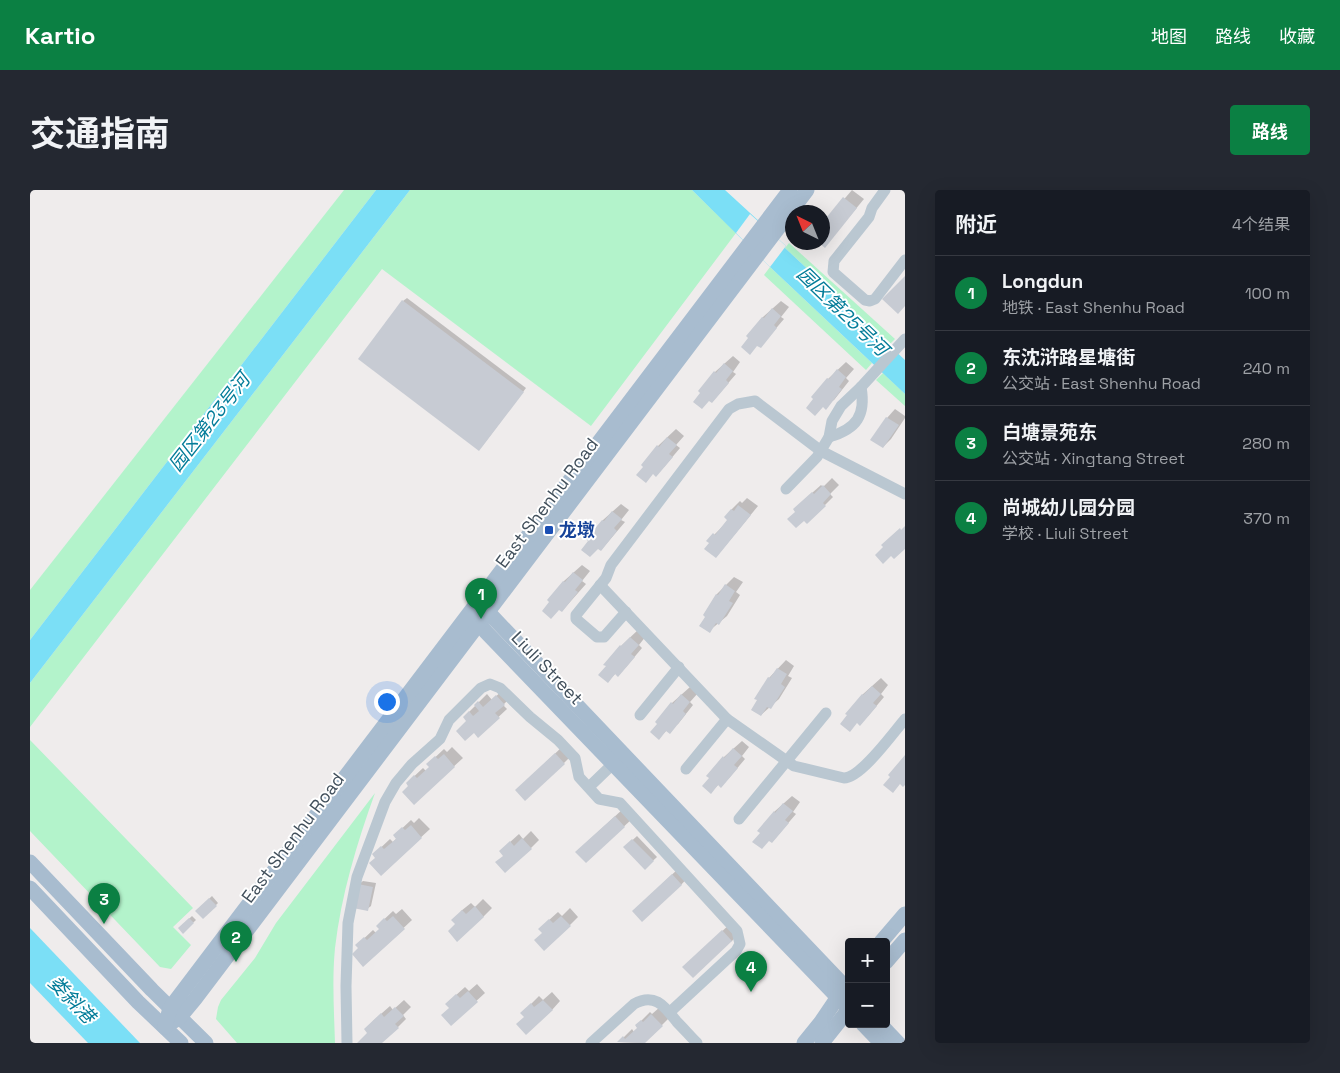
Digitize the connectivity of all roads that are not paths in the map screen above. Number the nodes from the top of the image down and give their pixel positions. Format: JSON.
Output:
{"nodes":[{"id":1,"x":790,"y":190,"type":"edge"},
{"id":2,"x":807,"y":190,"type":"edge"},
{"id":3,"x":885,"y":190,"type":"edge"},
{"id":4,"x":768,"y":230,"type":"junction"},
{"id":5,"x":753,"y":250,"type":"junction"},
{"id":6,"x":905,"y":260,"type":"edge"},
{"id":7,"x":904,"y":341,"type":"edge"},
{"id":8,"x":861,"y":387,"type":"junction"},
{"id":9,"x":830,"y":437,"type":"junction"},
{"id":10,"x":821,"y":451,"type":"junction"},
{"id":11,"x":786,"y":490,"type":"dead end"},
{"id":12,"x":905,"y":494,"type":"edge"},
{"id":13,"x":600,"y":585,"type":"junction"},
{"id":14,"x":470,"y":612,"type":"junction"},
{"id":15,"x":626,"y":612,"type":"junction"},
{"id":16,"x":484,"y":619,"type":"junction"},
{"id":17,"x":679,"y":667,"type":"junction"},
{"id":18,"x":826,"y":713,"type":"dead end"},
{"id":19,"x":640,"y":715,"type":"dead end"},
{"id":20,"x":905,"y":719,"type":"edge"},
{"id":21,"x":727,"y":720,"type":"junction"},
{"id":22,"x":618,"y":759,"type":"junction"},
{"id":23,"x":785,"y":762,"type":"junction"},
{"id":24,"x":686,"y":769,"type":"dead end"},
{"id":25,"x":588,"y":787,"type":"junction"},
{"id":26,"x":739,"y":819,"type":"dead end"},
{"id":27,"x":30,"y":862,"type":"edge"},
{"id":28,"x":30,"y":888,"type":"edge"},
{"id":29,"x":905,"y":914,"type":"edge"},
{"id":30,"x":884,"y":938,"type":"edge"},
{"id":31,"x":905,"y":940,"type":"edge"},
{"id":32,"x":890,"y":957,"type":"edge"},
{"id":33,"x":845,"y":989,"type":"edge"},
{"id":34,"x":670,"y":1012,"type":"junction"},
{"id":35,"x":175,"y":1013,"type":"junction"},
{"id":36,"x":845,"y":1014,"type":"edge"},
{"id":37,"x":165,"y":1027,"type":"junction"},
{"id":38,"x":867,"y":1028,"type":"edge"},
{"id":39,"x":884,"y":1028,"type":"edge"},
{"id":40,"x":181,"y":1043,"type":"edge"},
{"id":41,"x":206,"y":1043,"type":"edge"},
{"id":42,"x":347,"y":1043,"type":"edge"},
{"id":43,"x":591,"y":1043,"type":"edge"},
{"id":44,"x":697,"y":1043,"type":"edge"},
{"id":45,"x":804,"y":1043,"type":"edge"},
{"id":46,"x":822,"y":1043,"type":"edge"},
{"id":47,"x":881,"y":1043,"type":"edge"},
{"id":48,"x":898,"y":1043,"type":"edge"}],
"edges":[{"from":1,"to":4,"type":"main road","name":"East Shenhu Road"},
{"from":2,"to":4,"type":"main road","name":"East Shenhu Road"},
{"from":3,"to":6,"type":"street"},
{"from":4,"to":5,"type":"main road","name":"East Shenhu Road"},
{"from":5,"to":14,"type":"main road","name":"East Shenhu Road"},
{"from":5,"to":16,"type":"main road","name":"East Shenhu Road"},
{"from":7,"to":8,"type":"street"},
{"from":8,"to":9,"type":"street"},
{"from":8,"to":9,"type":"street"},
{"from":9,"to":10,"type":"street"},
{"from":10,"to":11,"type":"street"},
{"from":10,"to":12,"type":"street"},
{"from":10,"to":13,"type":"street"},
{"from":13,"to":15,"type":"street"},
{"from":13,"to":15,"type":"street"},
{"from":14,"to":16,"type":"main road","name":"Liuli Street"},
{"from":14,"to":35,"type":"main road","name":"East Shenhu Road"},
{"from":15,"to":17,"type":"street"},
{"from":16,"to":22,"type":"main road","name":"Liuli Street"},
{"from":16,"to":35,"type":"main road","name":"East Shenhu Road"},
{"from":17,"to":19,"type":"street"},
{"from":17,"to":21,"type":"street"},
{"from":18,"to":23,"type":"street"},
{"from":20,"to":23,"type":"street"},
{"from":21,"to":23,"type":"street"},
{"from":21,"to":24,"type":"street"},
{"from":22,"to":25,"type":"street"},
{"from":22,"to":33,"type":"main road","name":"Liuli Street"},
{"from":23,"to":26,"type":"street"},
{"from":25,"to":34,"type":"street"},
{"from":25,"to":42,"type":"street"},
{"from":27,"to":35,"type":"main road"},
{"from":28,"to":37,"type":"main road"},
{"from":29,"to":30,"type":"main road"},
{"from":31,"to":32,"type":"main road"},
{"from":33,"to":45,"type":"main road"},
{"from":34,"to":43,"type":"street"},
{"from":34,"to":44,"type":"street"},
{"from":35,"to":37,"type":"main road","name":"East Shenhu Road"},
{"from":35,"to":41,"type":"main road"},
{"from":36,"to":46,"type":"main road"},
{"from":37,"to":40,"type":"main road"},
{"from":38,"to":47,"type":"main road"},
{"from":39,"to":48,"type":"main road"}]}
